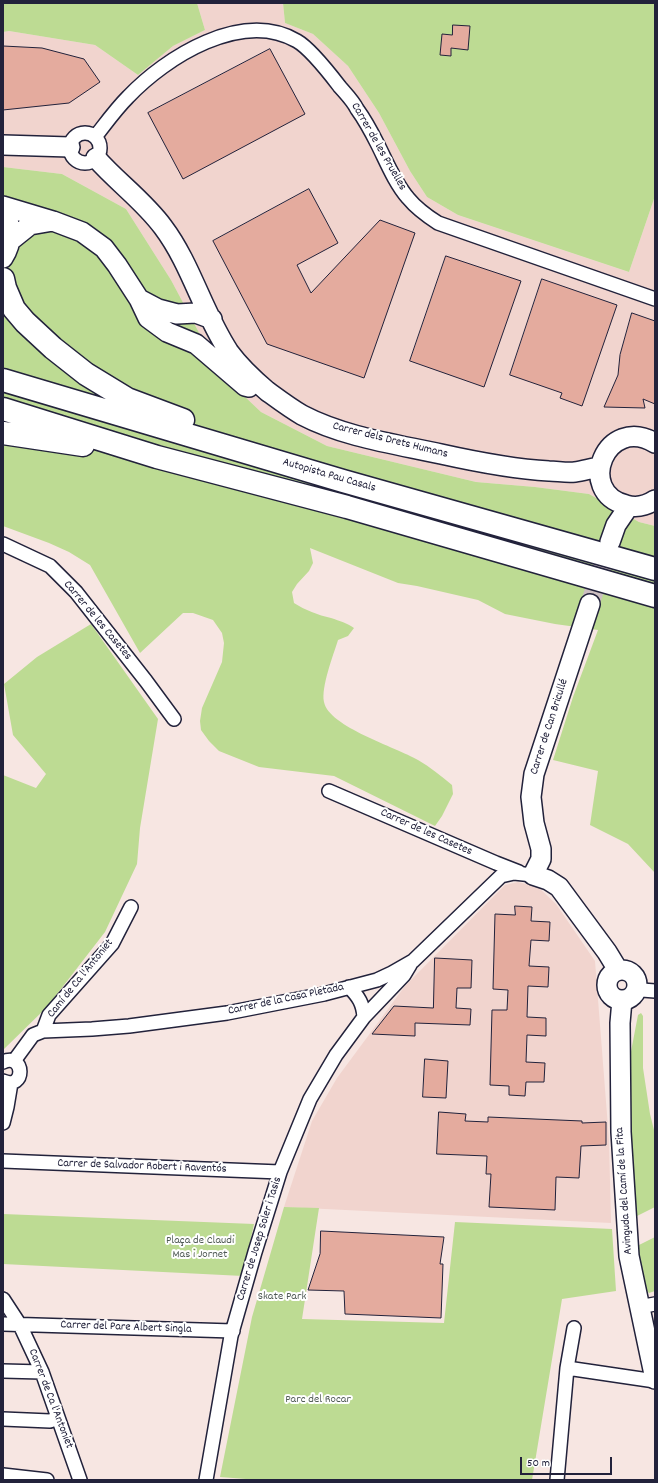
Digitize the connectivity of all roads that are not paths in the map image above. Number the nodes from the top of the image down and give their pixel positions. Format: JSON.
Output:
{"nodes":[{"id":1,"x":95,"y":137,"type":"junction"},
{"id":2,"x":3,"y":145,"type":"edge"},
{"id":3,"x":70,"y":147,"type":"junction"},
{"id":4,"x":96,"y":158,"type":"junction"},
{"id":5,"x":3,"y":206,"type":"edge"},
{"id":6,"x":3,"y":210,"type":"edge"},
{"id":7,"x":53,"y":221,"type":"junction"},
{"id":8,"x":10,"y":241,"type":"junction"},
{"id":9,"x":3,"y":258,"type":"edge"},
{"id":10,"x":3,"y":279,"type":"edge"},
{"id":11,"x":198,"y":294,"type":"junction"},
{"id":12,"x":139,"y":299,"type":"junction"},
{"id":13,"x":655,"y":299,"type":"edge"},
{"id":14,"x":177,"y":314,"type":"junction"},
{"id":15,"x":212,"y":319,"type":"junction"},
{"id":16,"x":3,"y":380,"type":"edge"},
{"id":17,"x":271,"y":394,"type":"junction"},
{"id":18,"x":3,"y":409,"type":"edge"},
{"id":19,"x":3,"y":433,"type":"edge"},
{"id":20,"x":655,"y":443,"type":"edge"},
{"id":21,"x":157,"y":457,"type":"junction"},
{"id":22,"x":601,"y":476,"type":"junction"},
{"id":23,"x":343,"y":481,"type":"junction"},
{"id":24,"x":655,"y":500,"type":"edge"},
{"id":25,"x":622,"y":503,"type":"junction"},
{"id":26,"x":613,"y":533,"type":"tunnel mouth"},
{"id":27,"x":3,"y":544,"type":"edge"},
{"id":28,"x":655,"y":569,"type":"edge"},
{"id":29,"x":655,"y":596,"type":"edge"},
{"id":30,"x":590,"y":604,"type":"tunnel mouth"},
{"id":31,"x":174,"y":719,"type":"dead end"},
{"id":32,"x":330,"y":791,"type":"dead end"},
{"id":33,"x":528,"y":874,"type":"junction"},
{"id":34,"x":131,"y":907,"type":"dead end"},
{"id":35,"x":413,"y":961,"type":"junction"},
{"id":36,"x":618,"y":970,"type":"junction"},
{"id":37,"x":349,"y":988,"type":"junction"},
{"id":38,"x":646,"y":989,"type":"edge"},
{"id":39,"x":622,"y":1000,"type":"junction"},
{"id":40,"x":364,"y":1018,"type":"junction"},
{"id":41,"x":43,"y":1030,"type":"junction"},
{"id":42,"x":8,"y":1062,"type":"edge"},
{"id":43,"x":7,"y":1082,"type":"edge"},
{"id":44,"x":3,"y":1123,"type":"edge"},
{"id":45,"x":3,"y":1161,"type":"edge"},
{"id":46,"x":280,"y":1172,"type":"junction"},
{"id":47,"x":3,"y":1300,"type":"edge"},
{"id":48,"x":647,"y":1305,"type":"edge"},
{"id":49,"x":3,"y":1324,"type":"edge"},
{"id":50,"x":20,"y":1325,"type":"junction"},
{"id":51,"x":574,"y":1328,"type":"dead end"},
{"id":52,"x":233,"y":1332,"type":"junction"},
{"id":53,"x":566,"y":1368,"type":"junction"},
{"id":54,"x":3,"y":1371,"type":"edge"},
{"id":55,"x":42,"y":1372,"type":"junction"},
{"id":56,"x":655,"y":1380,"type":"edge"},
{"id":57,"x":57,"y":1416,"type":"junction"},
{"id":58,"x":3,"y":1419,"type":"edge"},
{"id":59,"x":3,"y":1475,"type":"edge"},
{"id":60,"x":561,"y":1479,"type":"edge"},
{"id":61,"x":47,"y":1480,"type":"edge"},
{"id":62,"x":80,"y":1480,"type":"edge"},
{"id":63,"x":206,"y":1480,"type":"edge"}],
"edges":[{"from":1,"to":3,"type":"street"},
{"from":1,"to":4,"type":"street"},
{"from":1,"to":13,"type":"street","name":"Carrer de les Pruelles"},
{"from":2,"to":3,"type":"street"},
{"from":3,"to":4,"type":"street"},
{"from":4,"to":11,"type":"street","name":"Carrer dels Drets Humans"},
{"from":5,"to":7,"type":"street"},
{"from":6,"to":8,"type":"street"},
{"from":7,"to":8,"type":"street"},
{"from":7,"to":12,"type":"street"},
{"from":8,"to":9,"type":"street"},
{"from":10,"to":23,"type":"highway"},
{"from":11,"to":14,"type":"street"},
{"from":11,"to":15,"type":"street","name":"Carrer dels Drets Humans"},
{"from":12,"to":14,"type":"street"},
{"from":12,"to":17,"type":"street"},
{"from":14,"to":15,"type":"street"},
{"from":15,"to":17,"type":"street","name":"Carrer dels Drets Humans"},
{"from":16,"to":23,"type":"highway","name":"Autopista Pau Casals"},
{"from":17,"to":22,"type":"street","name":"Carrer dels Drets Humans"},
{"from":18,"to":21,"type":"highway","name":"Autopista Pau Casals"},
{"from":19,"to":21,"type":"highway"},
{"from":20,"to":22,"type":"street"},
{"from":21,"to":29,"type":"highway","name":"Autopista Pau Casals"},
{"from":22,"to":25,"type":"street"},
{"from":23,"to":28,"type":"highway","name":"Autopista Pau Casals"},
{"from":24,"to":25,"type":"street"},
{"from":25,"to":26,"type":"street"},
{"from":27,"to":31,"type":"street","name":"Carrer de les Casetes"},
{"from":30,"to":33,"type":"street","name":"Carrer de Can Bricullé"},
{"from":32,"to":33,"type":"street","name":"Carrer de les Casetes"},
{"from":33,"to":35,"type":"street","name":"Carrer de la Casa Pletada"},
{"from":33,"to":36,"type":"street"},
{"from":34,"to":41,"type":"street","name":"Camí de Ca l'Antoniet"},
{"from":35,"to":37,"type":"street","name":"Carrer de la Casa Pletada"},
{"from":35,"to":40,"type":"street","name":"Carrer de Josep Soler i Tasis"},
{"from":36,"to":38,"type":"street"},
{"from":36,"to":39,"type":"street"},
{"from":37,"to":40,"type":"street"},
{"from":37,"to":41,"type":"street","name":"Carrer de la Casa Pletada"},
{"from":38,"to":39,"type":"street"},
{"from":39,"to":48,"type":"street","name":"Avinguda del Camí de la Fita"},
{"from":40,"to":46,"type":"street","name":"Carrer de Josep Soler i Tasis"},
{"from":41,"to":42,"type":"street"},
{"from":42,"to":43,"type":"street"},
{"from":43,"to":44,"type":"street"},
{"from":45,"to":46,"type":"street","name":"Carrer de Salvador Robert i Raventós"},
{"from":46,"to":52,"type":"street","name":"Carrer de Josep Soler i Tasis"},
{"from":47,"to":50,"type":"street","name":"Carrer de Ca l'Antoniet"},
{"from":48,"to":56,"type":"street","name":"Avinguda del Camí de la Fita"},
{"from":49,"to":50,"type":"street","name":"Carrer del Pare Albert Singla"},
{"from":50,"to":52,"type":"street","name":"Carrer del Pare Albert Singla"},
{"from":50,"to":55,"type":"street","name":"Carrer de Ca l'Antoniet"},
{"from":51,"to":53,"type":"street"},
{"from":52,"to":63,"type":"street","name":"Carrer de Josep Soler i Tasis"},
{"from":53,"to":56,"type":"street"},
{"from":53,"to":60,"type":"street"},
{"from":54,"to":55,"type":"street"},
{"from":55,"to":57,"type":"street","name":"Carrer de Ca l'Antoniet"},
{"from":57,"to":58,"type":"street"},
{"from":57,"to":62,"type":"street","name":"Carrer de Ca l'Antoniet"},
{"from":59,"to":61,"type":"street"}]}
